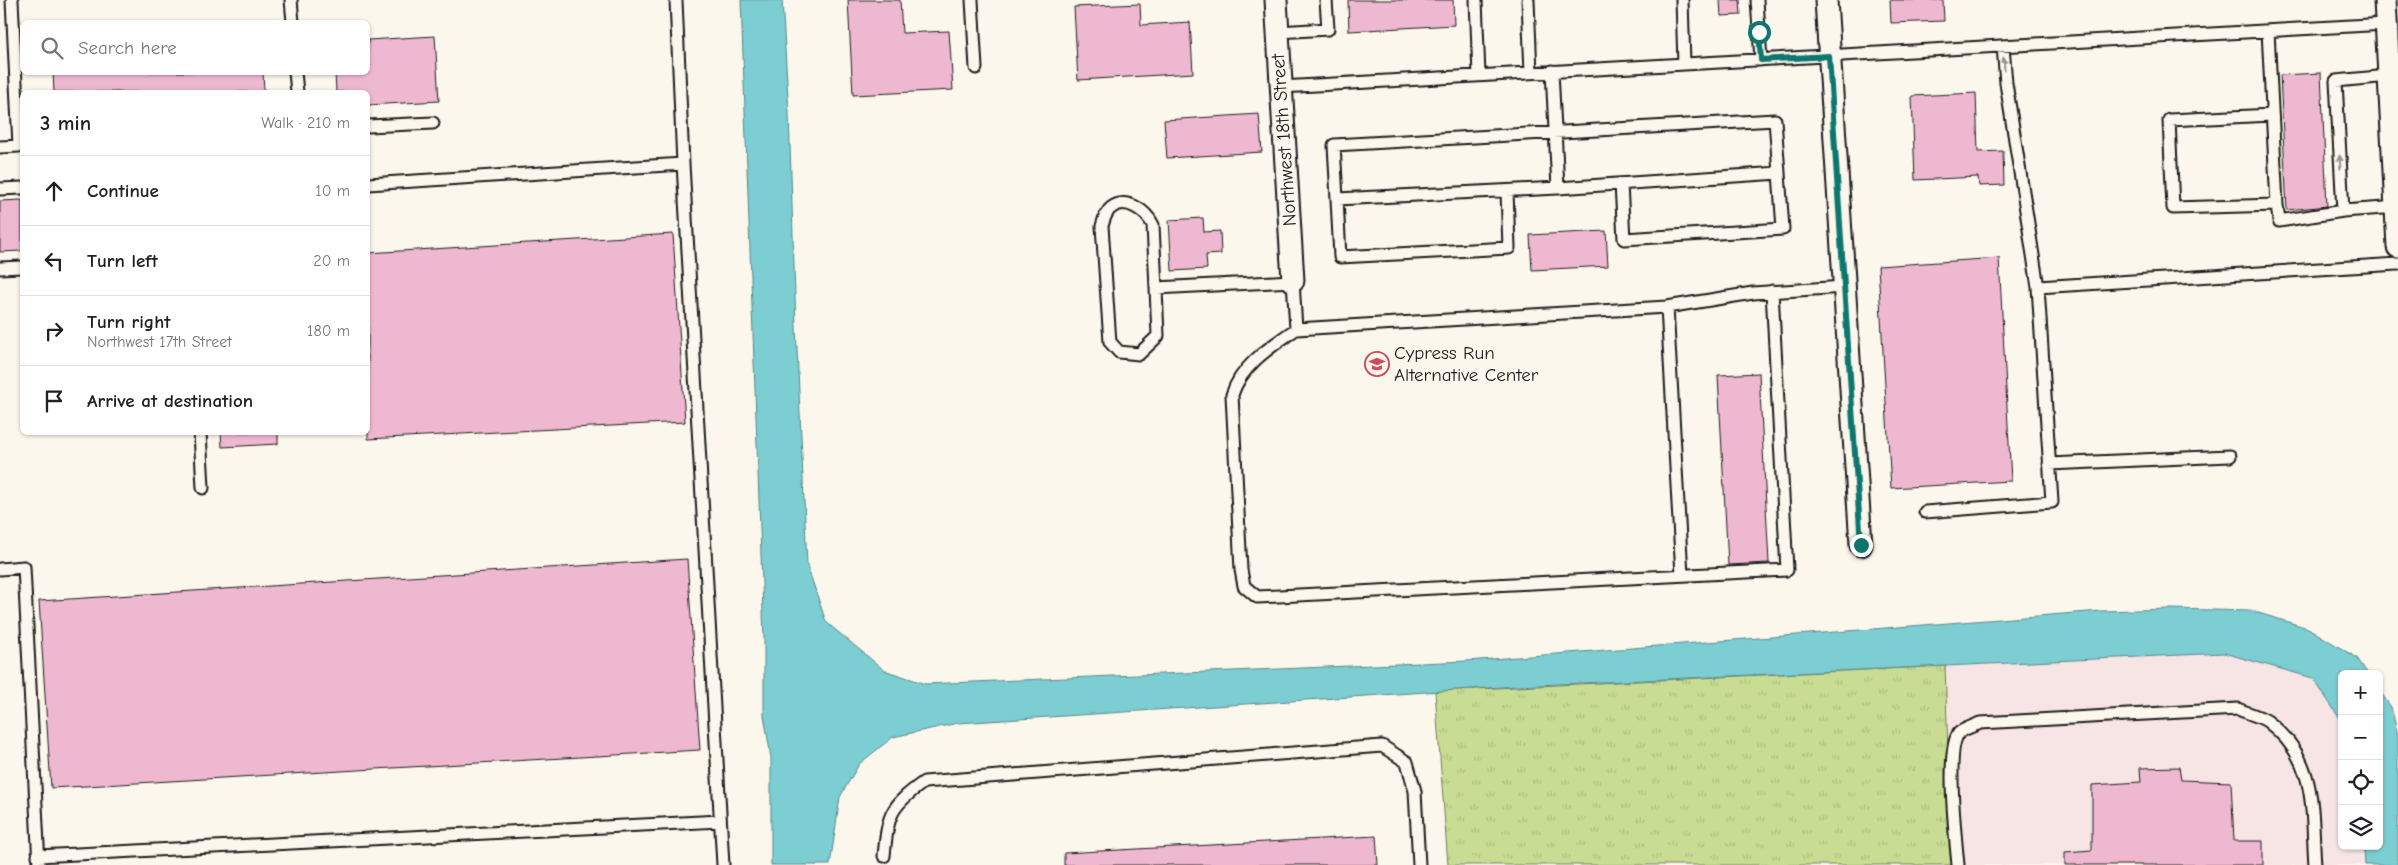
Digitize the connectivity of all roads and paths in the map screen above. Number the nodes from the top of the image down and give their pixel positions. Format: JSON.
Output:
{"nodes":[{"id":1,"x":12,"y":0,"type":"edge"},
{"id":2,"x":291,"y":0,"type":"edge"},
{"id":3,"x":676,"y":0,"type":"edge"},
{"id":4,"x":972,"y":0,"type":"edge"},
{"id":5,"x":1276,"y":0,"type":"edge"},
{"id":6,"x":1326,"y":0,"type":"edge"},
{"id":7,"x":1476,"y":0,"type":"edge"},
{"id":8,"x":1528,"y":0,"type":"edge"},
{"id":9,"x":1682,"y":0,"type":"edge"},
{"id":10,"x":1758,"y":0,"type":"edge"},
{"id":11,"x":1826,"y":0,"type":"edge"},
{"id":12,"x":2385,"y":0,"type":"edge"},
{"id":13,"x":292,"y":20,"type":"edge"},
{"id":14,"x":2268,"y":31,"type":"junction"},
{"id":15,"x":1278,"y":32,"type":"junction"},
{"id":16,"x":2391,"y":34,"type":"edge"},
{"id":17,"x":2003,"y":46,"type":"junction"},
{"id":18,"x":1829,"y":56,"type":"junction"},
{"id":19,"x":1761,"y":60,"type":"junction"},
{"id":20,"x":1684,"y":64,"type":"junction"},
{"id":21,"x":976,"y":68,"type":"dead end"},
{"id":22,"x":1552,"y":72,"type":"junction"},
{"id":23,"x":1531,"y":73,"type":"junction"},
{"id":24,"x":295,"y":75,"type":"edge"},
{"id":25,"x":1480,"y":75,"type":"junction"},
{"id":26,"x":2389,"y":76,"type":"junction"},
{"id":27,"x":1281,"y":87,"type":"junction"},
{"id":28,"x":296,"y":90,"type":"edge"},
{"id":29,"x":2272,"y":115,"type":"junction"},
{"id":30,"x":433,"y":123,"type":"dead end"},
{"id":31,"x":370,"y":126,"type":"edge"},
{"id":32,"x":20,"y":130,"type":"edge"},
{"id":33,"x":1555,"y":132,"type":"junction"},
{"id":34,"x":20,"y":146,"type":"edge"},
{"id":35,"x":0,"y":147,"type":"edge"},
{"id":36,"x":683,"y":164,"type":"junction"},
{"id":37,"x":1779,"y":174,"type":"junction"},
{"id":38,"x":370,"y":184,"type":"edge"},
{"id":39,"x":1621,"y":184,"type":"junction"},
{"id":40,"x":20,"y":188,"type":"edge"},
{"id":41,"x":1558,"y":188,"type":"junction"},
{"id":42,"x":0,"y":189,"type":"edge"},
{"id":43,"x":1507,"y":191,"type":"junction"},
{"id":44,"x":1337,"y":199,"type":"junction"},
{"id":45,"x":2277,"y":205,"type":"junction"},
{"id":46,"x":2397,"y":207,"type":"edge"},
{"id":47,"x":2343,"y":211,"type":"junction"},
{"id":48,"x":2398,"y":247,"type":"edge"},
{"id":49,"x":2398,"y":264,"type":"edge"},
{"id":50,"x":20,"y":267,"type":"edge"},
{"id":51,"x":0,"y":268,"type":"edge"},
{"id":52,"x":1293,"y":281,"type":"junction"},
{"id":53,"x":1844,"y":286,"type":"junction"},
{"id":54,"x":2038,"y":287,"type":"junction"},
{"id":55,"x":1156,"y":288,"type":"junction"},
{"id":56,"x":1772,"y":291,"type":"junction"},
{"id":57,"x":1667,"y":307,"type":"junction"},
{"id":58,"x":1296,"y":329,"type":"junction"},
{"id":59,"x":200,"y":435,"type":"edge"},
{"id":60,"x":2230,"y":456,"type":"dead end"},
{"id":61,"x":2049,"y":464,"type":"junction"},
{"id":62,"x":203,"y":488,"type":"dead end"},
{"id":63,"x":1925,"y":512,"type":"dead end"},
{"id":64,"x":1861,"y":545,"type":"dead end"},
{"id":65,"x":0,"y":568,"type":"edge"},
{"id":66,"x":1682,"y":575,"type":"junction"},
{"id":67,"x":720,"y":821,"type":"junction"},
{"id":68,"x":884,"y":856,"type":"dead end"},
{"id":69,"x":39,"y":861,"type":"edge"},
{"id":70,"x":723,"y":865,"type":"edge"},
{"id":71,"x":1419,"y":865,"type":"edge"},
{"id":72,"x":1958,"y":865,"type":"edge"},
{"id":73,"x":2315,"y":865,"type":"edge"}],
"edges":[{"from":1,"to":32,"type":"lane"},
{"from":2,"to":13,"type":"lane"},
{"from":3,"to":36,"type":"lane"},
{"from":4,"to":21,"type":"lane"},
{"from":5,"to":15,"type":"street","name":"Northwest 18th Street"},
{"from":6,"to":15,"type":"lane"},
{"from":7,"to":25,"type":"lane"},
{"from":8,"to":23,"type":"lane"},
{"from":9,"to":20,"type":"lane"},
{"from":10,"to":19,"type":"lane"},
{"from":11,"to":18,"type":"street"},
{"from":12,"to":16,"type":"street"},
{"from":14,"to":16,"type":"lane"},
{"from":14,"to":17,"type":"lane"},
{"from":14,"to":29,"type":"lane"},
{"from":15,"to":27,"type":"street","name":"Northwest 18th Street"},
{"from":16,"to":26,"type":"street"},
{"from":17,"to":18,"type":"lane"},
{"from":54,"to":17,"type":"lane","one_way":true},
{"from":18,"to":19,"type":"lane"},
{"from":18,"to":53,"type":"street"},
{"from":19,"to":20,"type":"lane"},
{"from":20,"to":22,"type":"lane"},
{"from":22,"to":23,"type":"lane"},
{"from":22,"to":33,"type":"lane"},
{"from":23,"to":25,"type":"lane"},
{"from":24,"to":28,"type":"lane"},
{"from":25,"to":27,"type":"lane"},
{"from":26,"to":46,"type":"street"},
{"from":47,"to":26,"type":"lane","one_way":true},
{"from":27,"to":52,"type":"street","name":"Northwest 18th Street"},
{"from":29,"to":45,"type":"lane"},
{"from":29,"to":45,"type":"lane"},
{"from":30,"to":31,"type":"lane"},
{"from":33,"to":37,"type":"lane"},
{"from":33,"to":41,"type":"lane"},
{"from":33,"to":44,"type":"lane"},
{"from":34,"to":35,"type":"lane"},
{"from":36,"to":38,"type":"lane"},
{"from":36,"to":67,"type":"lane"},
{"from":37,"to":39,"type":"lane"},
{"from":37,"to":39,"type":"lane"},
{"from":39,"to":41,"type":"lane"},
{"from":40,"to":42,"type":"lane"},
{"from":41,"to":43,"type":"lane"},
{"from":43,"to":44,"type":"lane"},
{"from":43,"to":44,"type":"lane"},
{"from":45,"to":47,"type":"lane"},
{"from":46,"to":47,"type":"lane"},
{"from":46,"to":48,"type":"street"},
{"from":49,"to":54,"type":"lane"},
{"from":50,"to":51,"type":"lane"},
{"from":52,"to":55,"type":"lane"},
{"from":52,"to":58,"type":"lane"},
{"from":53,"to":56,"type":"lane"},
{"from":53,"to":64,"type":"street"},
{"from":54,"to":61,"type":"lane"},
{"from":55,"to":55,"type":"lane"},
{"from":56,"to":57,"type":"lane"},
{"from":56,"to":66,"type":"lane"},
{"from":57,"to":58,"type":"lane"},
{"from":57,"to":66,"type":"lane"},
{"from":58,"to":66,"type":"lane"},
{"from":59,"to":62,"type":"lane"},
{"from":60,"to":61,"type":"lane"},
{"from":61,"to":63,"type":"lane"},
{"from":65,"to":69,"type":"lane"},
{"from":67,"to":69,"type":"lane"},
{"from":67,"to":70,"type":"lane"},
{"from":68,"to":71,"type":"lane"},
{"from":72,"to":73,"type":"lane"}]}
